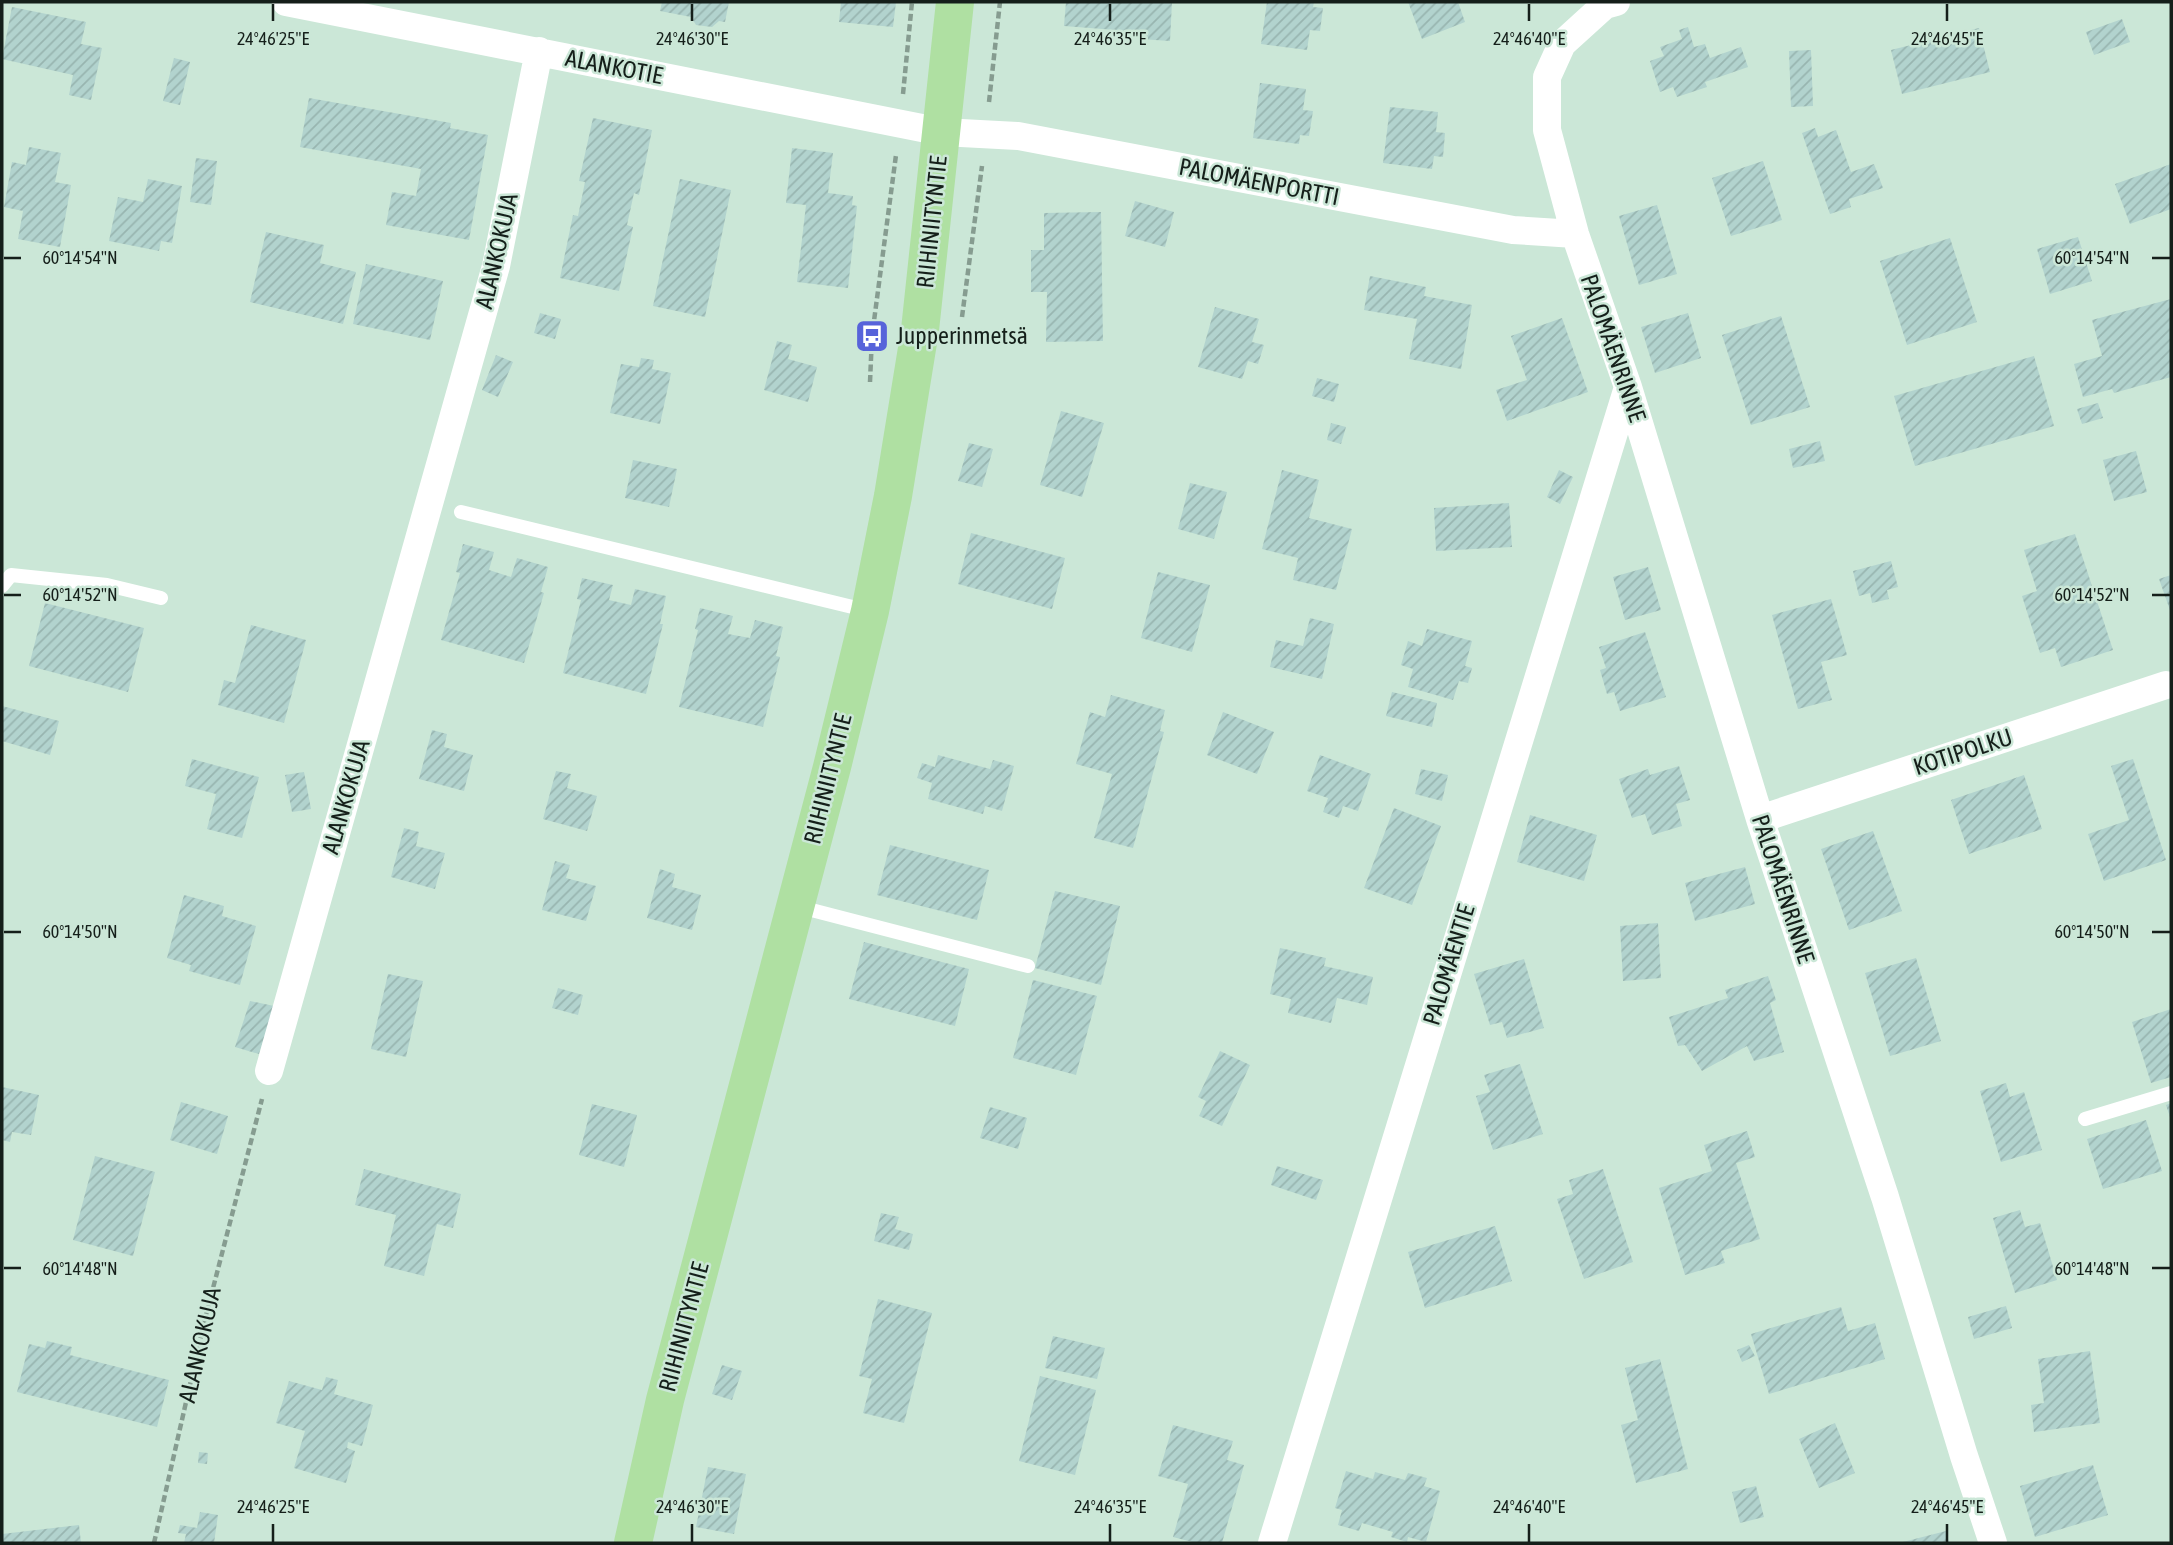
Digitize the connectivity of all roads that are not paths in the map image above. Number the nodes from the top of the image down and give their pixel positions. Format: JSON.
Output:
{"nodes":[{"id":1,"x":286,"y":2,"type":"edge"},
{"id":2,"x":955,"y":2,"type":"edge"},
{"id":3,"x":1616,"y":2,"type":"edge"},
{"id":4,"x":539,"y":51,"type":"junction"},
{"id":5,"x":942,"y":132,"type":"junction"},
{"id":6,"x":1575,"y":234,"type":"junction"},
{"id":7,"x":1628,"y":387,"type":"junction"},
{"id":8,"x":461,"y":512,"type":"dead end"},
{"id":9,"x":2,"y":586,"type":"edge"},
{"id":10,"x":161,"y":598,"type":"dead end"},
{"id":11,"x":870,"y":611,"type":"junction"},
{"id":12,"x":2166,"y":685,"type":"dead end"},
{"id":13,"x":1760,"y":819,"type":"junction"},
{"id":14,"x":795,"y":906,"type":"junction"},
{"id":15,"x":1028,"y":966,"type":"dead end"},
{"id":16,"x":269,"y":1071,"type":"road end"},
{"id":17,"x":2171,"y":1093,"type":"edge"},
{"id":18,"x":2085,"y":1119,"type":"dead end"},
{"id":19,"x":633,"y":1543,"type":"edge"},
{"id":20,"x":1272,"y":1543,"type":"edge"},
{"id":21,"x":1993,"y":1543,"type":"edge"}],
"edges":[{"from":1,"to":4,"type":"street","name":"ALANKOTIE"},
{"from":2,"to":5,"type":"main road","name":"RIIHINIITYNTIE"},
{"from":3,"to":6,"type":"street","name":"PALOMÄENRINNE"},
{"from":4,"to":5,"type":"street","name":"ALANKOTIE"},
{"from":4,"to":16,"type":"street","name":"ALANKOKUJA"},
{"from":5,"to":6,"type":"street","name":"PALOMÄENPORTTI"},
{"from":5,"to":11,"type":"main road","name":"RIIHINIITYNTIE"},
{"from":6,"to":7,"type":"street","name":"PALOMÄENRINNE"},
{"from":7,"to":13,"type":"street","name":"PALOMÄENRINNE"},
{"from":7,"to":20,"type":"street","name":"PALOMÄENTIE"},
{"from":8,"to":11,"type":"lane"},
{"from":9,"to":10,"type":"lane"},
{"from":11,"to":14,"type":"main road","name":"RIIHINIITYNTIE"},
{"from":12,"to":13,"type":"street","name":"KOTIPOLKU"},
{"from":13,"to":21,"type":"street","name":"PALOMÄENRINNE"},
{"from":14,"to":15,"type":"lane"},
{"from":14,"to":19,"type":"main road","name":"RIIHINIITYNTIE"},
{"from":17,"to":18,"type":"lane"}]}
